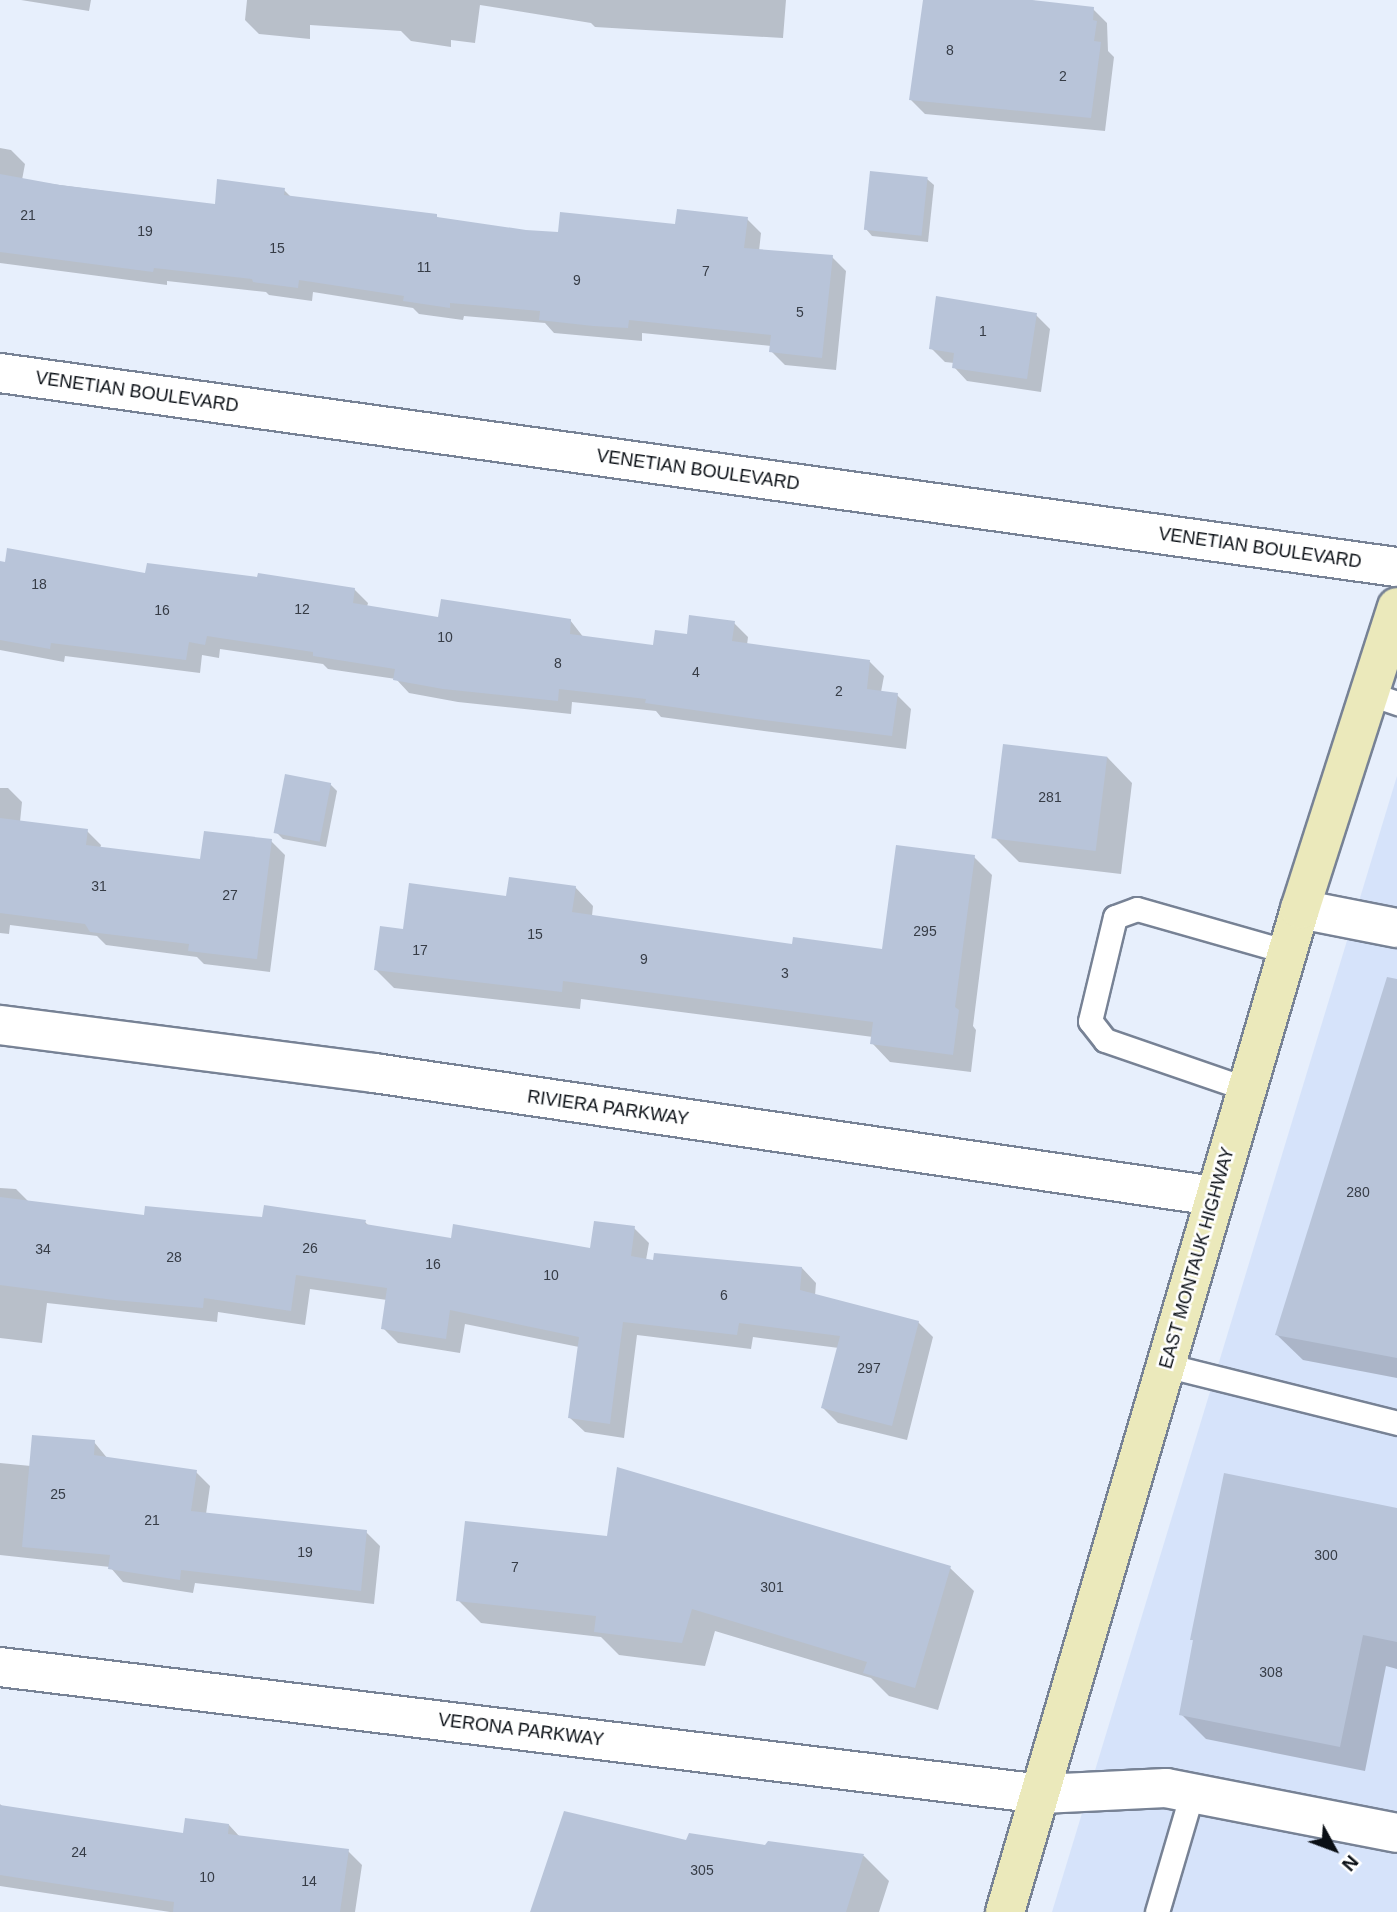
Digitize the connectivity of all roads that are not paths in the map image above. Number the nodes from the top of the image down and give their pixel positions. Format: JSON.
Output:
{"nodes":[{"id":1,"x":0,"y":373,"type":"edge"},
{"id":2,"x":1397,"y":567,"type":"edge"},
{"id":3,"x":1397,"y":607,"type":"edge"},
{"id":4,"x":1384,"y":698,"type":"edge"},
{"id":5,"x":1300,"y":909,"type":"junction"},
{"id":6,"x":1397,"y":928,"type":"edge"},
{"id":7,"x":1288,"y":951,"type":"junction"},
{"id":8,"x":0,"y":1025,"type":"edge"},
{"id":9,"x":1247,"y":1089,"type":"junction"},
{"id":10,"x":1214,"y":1196,"type":"junction"},
{"id":11,"x":1165,"y":1365,"type":"junction"},
{"id":12,"x":1397,"y":1423,"type":"edge"},
{"id":13,"x":0,"y":1667,"type":"edge"},
{"id":14,"x":1192,"y":1793,"type":"junction"},
{"id":15,"x":1042,"y":1794,"type":"junction"},
{"id":16,"x":1397,"y":1833,"type":"edge"},
{"id":17,"x":1004,"y":1912,"type":"edge"},
{"id":18,"x":1157,"y":1912,"type":"edge"}],
"edges":[{"from":1,"to":2,"type":"street","name":"VENETIAN BOULEVARD"},
{"from":3,"to":4,"type":"main road","name":"EAST MONTAUK HIGHWAY"},
{"from":4,"to":5,"type":"main road","name":"EAST MONTAUK HIGHWAY"},
{"from":5,"to":6,"type":"street"},
{"from":5,"to":7,"type":"main road","name":"EAST MONTAUK HIGHWAY"},
{"from":7,"to":9,"type":"main road","name":"EAST MONTAUK HIGHWAY"},
{"from":7,"to":9,"type":"lane"},
{"from":8,"to":10,"type":"street","name":"RIVIERA PARKWAY"},
{"from":9,"to":10,"type":"main road","name":"EAST MONTAUK HIGHWAY"},
{"from":10,"to":11,"type":"main road","name":"EAST MONTAUK HIGHWAY"},
{"from":11,"to":12,"type":"lane"},
{"from":11,"to":15,"type":"main road","name":"EAST MONTAUK HIGHWAY"},
{"from":13,"to":15,"type":"street","name":"VERONA PARKWAY"},
{"from":14,"to":15,"type":"street","name":"VERONA PARKWAY"},
{"from":14,"to":16,"type":"street","name":"VERONA PARKWAY"},
{"from":14,"to":18,"type":"lane"},
{"from":15,"to":17,"type":"main road","name":"EAST MONTAUK HIGHWAY"}]}
